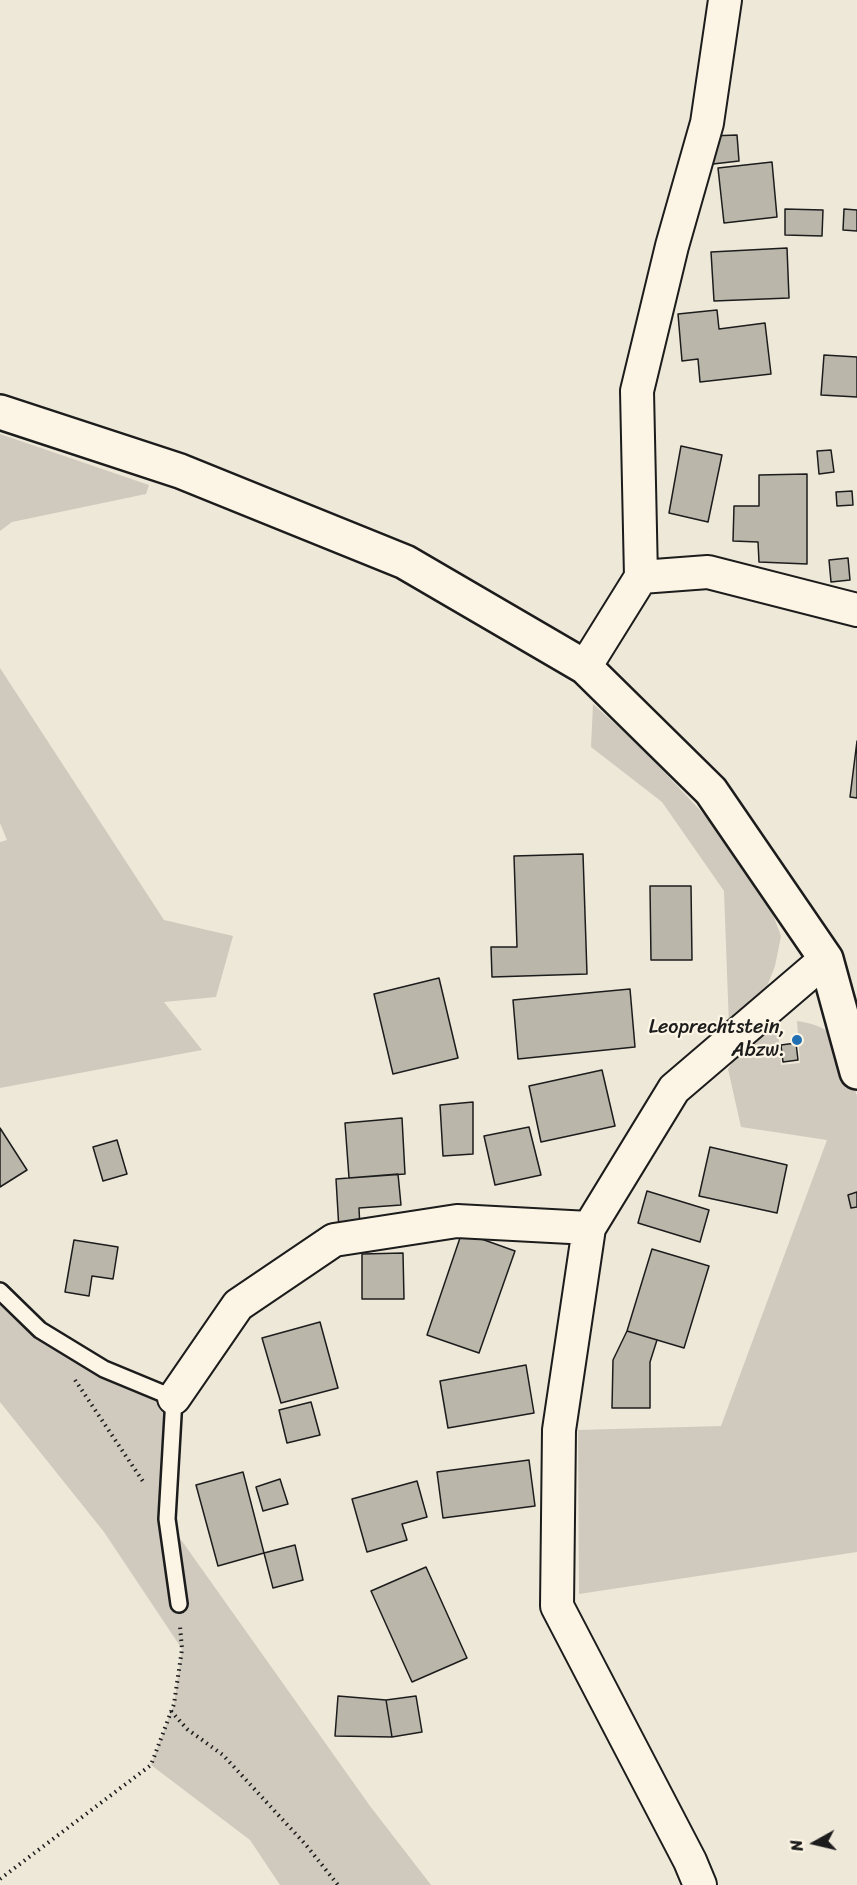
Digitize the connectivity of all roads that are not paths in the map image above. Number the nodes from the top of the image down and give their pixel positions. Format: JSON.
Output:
{"nodes":[{"id":1,"x":725,"y":0,"type":"edge"},
{"id":2,"x":0,"y":412,"type":"edge"},
{"id":3,"x":641,"y":577,"type":"junction"},
{"id":4,"x":857,"y":610,"type":"edge"},
{"id":5,"x":585,"y":667,"type":"junction"},
{"id":6,"x":826,"y":959,"type":"junction"},
{"id":7,"x":857,"y":1072,"type":"edge"},
{"id":8,"x":590,"y":1228,"type":"junction"},
{"id":9,"x":0,"y":1291,"type":"edge"},
{"id":10,"x":174,"y":1398,"type":"junction"},
{"id":11,"x":179,"y":1604,"type":"road end"},
{"id":12,"x":700,"y":1885,"type":"edge"}],
"edges":[{"from":1,"to":3,"type":"street"},
{"from":2,"to":5,"type":"street"},
{"from":3,"to":4,"type":"street"},
{"from":3,"to":5,"type":"street"},
{"from":5,"to":6,"type":"street"},
{"from":6,"to":7,"type":"street"},
{"from":6,"to":8,"type":"street"},
{"from":8,"to":10,"type":"street"},
{"from":8,"to":12,"type":"street"},
{"from":9,"to":10,"type":"lane"},
{"from":10,"to":11,"type":"lane"}]}
